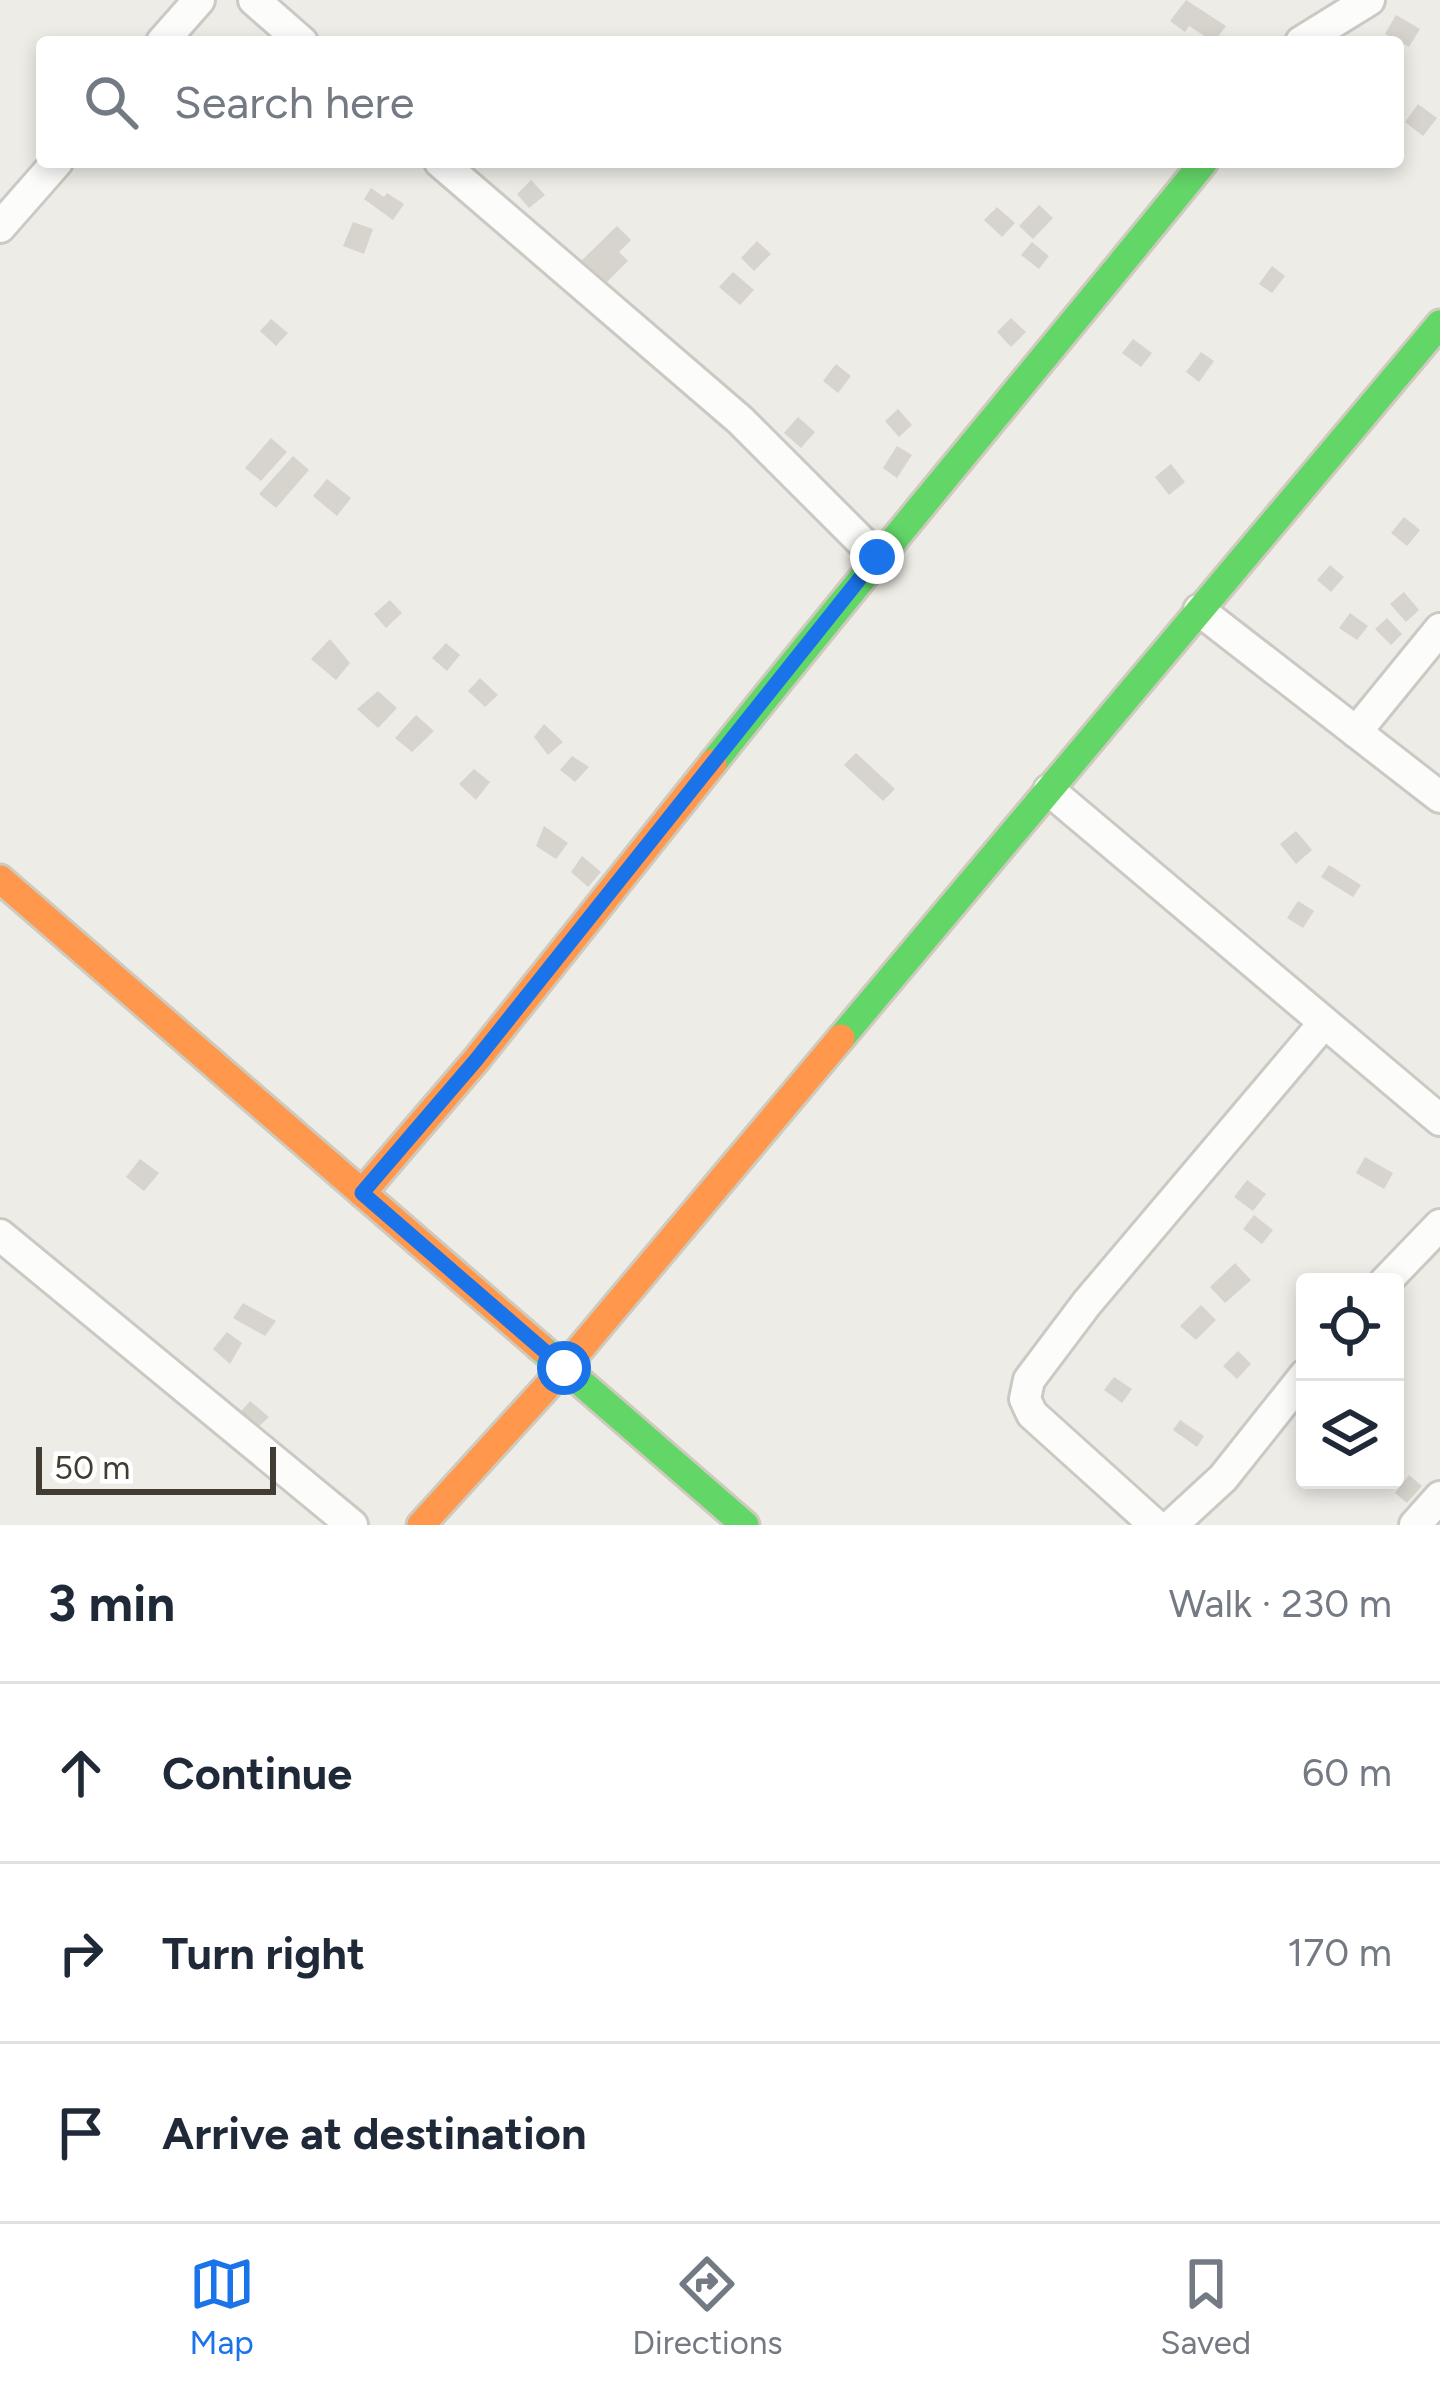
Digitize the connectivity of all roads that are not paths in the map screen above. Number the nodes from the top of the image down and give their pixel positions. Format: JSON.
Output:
{"nodes":[{"id":1,"x":199,"y":0,"type":"edge"},
{"id":2,"x":254,"y":0,"type":"edge"},
{"id":3,"x":1369,"y":0,"type":"edge"},
{"id":4,"x":167,"y":36,"type":"edge"},
{"id":5,"x":295,"y":36,"type":"edge"},
{"id":6,"x":1311,"y":36,"type":"edge"},
{"id":7,"x":52,"y":168,"type":"edge"},
{"id":8,"x":447,"y":168,"type":"edge"},
{"id":9,"x":1199,"y":168,"type":"edge"},
{"id":10,"x":0,"y":227,"type":"edge"},
{"id":11,"x":1440,"y":324,"type":"edge"},
{"id":12,"x":877,"y":557,"type":"junction"},
{"id":13,"x":1199,"y":610,"type":"junction"},
{"id":14,"x":1440,"y":629,"type":"edge"},
{"id":15,"x":1356,"y":732,"type":"junction"},
{"id":16,"x":1048,"y":790,"type":"junction"},
{"id":17,"x":1440,"y":797,"type":"edge"},
{"id":18,"x":0,"y":879,"type":"edge"},
{"id":19,"x":1324,"y":1023,"type":"junction"},
{"id":20,"x":1440,"y":1120,"type":"edge"},
{"id":21,"x":362,"y":1193,"type":"junction"},
{"id":22,"x":1440,"y":1225,"type":"edge"},
{"id":23,"x":0,"y":1234,"type":"edge"},
{"id":24,"x":1394,"y":1273,"type":"edge"},
{"id":25,"x":564,"y":1368,"type":"junction"},
{"id":26,"x":1300,"y":1381,"type":"edge"},
{"id":27,"x":1440,"y":1497,"type":"edge"},
{"id":28,"x":352,"y":1525,"type":"edge"},
{"id":29,"x":421,"y":1525,"type":"edge"},
{"id":30,"x":745,"y":1525,"type":"edge"},
{"id":31,"x":1155,"y":1525,"type":"edge"},
{"id":32,"x":1172,"y":1525,"type":"edge"},
{"id":33,"x":1415,"y":1525,"type":"edge"}],
"edges":[{"from":1,"to":4,"type":"street"},
{"from":2,"to":5,"type":"street"},
{"from":3,"to":6,"type":"street"},
{"from":7,"to":10,"type":"street"},
{"from":8,"to":12,"type":"street"},
{"from":9,"to":12,"type":"street"},
{"from":11,"to":13,"type":"street"},
{"from":12,"to":21,"type":"street"},
{"from":13,"to":15,"type":"street"},
{"from":13,"to":16,"type":"street"},
{"from":14,"to":15,"type":"street"},
{"from":15,"to":17,"type":"street"},
{"from":16,"to":19,"type":"street"},
{"from":16,"to":25,"type":"street"},
{"from":18,"to":21,"type":"street"},
{"from":19,"to":20,"type":"street"},
{"from":19,"to":31,"type":"street"},
{"from":21,"to":25,"type":"street"},
{"from":22,"to":24,"type":"street"},
{"from":23,"to":28,"type":"street"},
{"from":25,"to":29,"type":"street"},
{"from":25,"to":30,"type":"street"},
{"from":26,"to":32,"type":"street"},
{"from":27,"to":33,"type":"street"}]}
